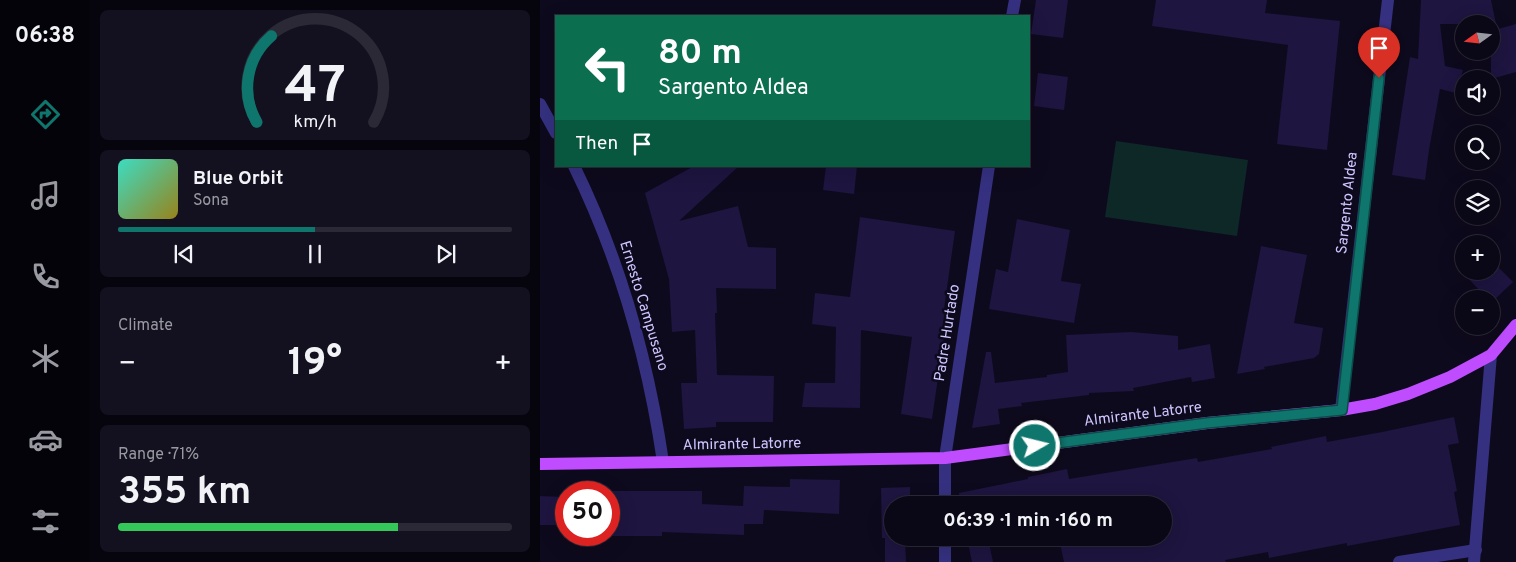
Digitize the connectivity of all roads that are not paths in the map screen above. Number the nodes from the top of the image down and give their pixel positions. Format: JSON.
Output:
{"nodes":[{"id":1,"x":1015,"y":0,"type":"edge"},
{"id":2,"x":1388,"y":0,"type":"edge"},
{"id":3,"x":1012,"y":15,"type":"edge"},
{"id":4,"x":540,"y":104,"type":"edge"},
{"id":5,"x":555,"y":130,"type":"edge"},
{"id":6,"x":574,"y":167,"type":"edge"},
{"id":7,"x":989,"y":167,"type":"edge"},
{"id":8,"x":1516,"y":325,"type":"edge"},
{"id":9,"x":1490,"y":355,"type":"junction"},
{"id":10,"x":1342,"y":410,"type":"junction"},
{"id":11,"x":945,"y":458,"type":"junction"},
{"id":12,"x":663,"y":462,"type":"junction"},
{"id":13,"x":540,"y":464,"type":"edge"},
{"id":14,"x":945,"y":496,"type":"edge"},
{"id":15,"x":945,"y":546,"type":"edge"},
{"id":16,"x":1475,"y":556,"type":"edge"},
{"id":17,"x":945,"y":562,"type":"edge"},
{"id":18,"x":1399,"y":562,"type":"edge"}],
"edges":[{"from":1,"to":3,"type":"street"},
{"from":2,"to":10,"type":"street","name":"Sargento Aldea"},
{"from":4,"to":5,"type":"street"},
{"from":6,"to":12,"type":"street","name":"Ernesto Campusano"},
{"from":7,"to":11,"type":"street","name":"Padre Hurtado"},
{"from":8,"to":9,"type":"main road","name":"Almirante Latorre"},
{"from":9,"to":10,"type":"main road","name":"Almirante Latorre"},
{"from":9,"to":16,"type":"street"},
{"from":10,"to":11,"type":"main road","name":"Almirante Latorre"},
{"from":11,"to":12,"type":"main road","name":"Almirante Latorre"},
{"from":11,"to":14,"type":"street","name":"Padre Hurtado"},
{"from":12,"to":13,"type":"main road","name":"Almirante Latorre"},
{"from":15,"to":17,"type":"street"},
{"from":16,"to":18,"type":"street"}]}
